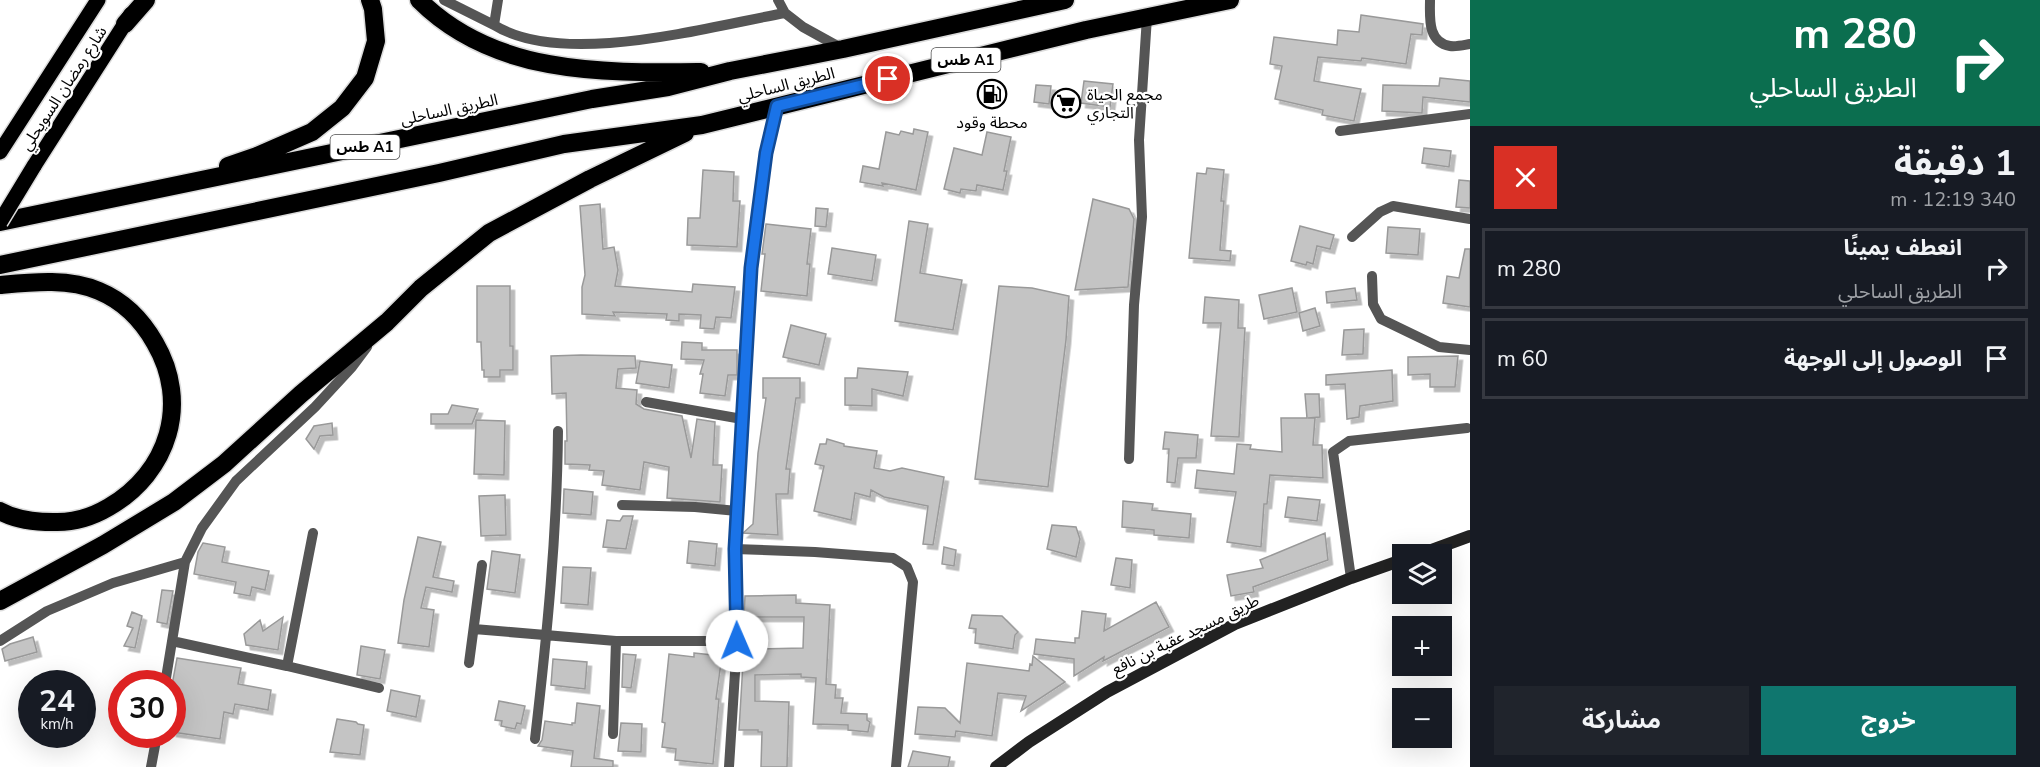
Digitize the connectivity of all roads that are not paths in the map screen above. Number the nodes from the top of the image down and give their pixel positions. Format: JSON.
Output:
{"nodes":[{"id":1,"x":98,"y":0,"type":"edge"},
{"id":2,"x":140,"y":0,"type":"edge"},
{"id":3,"x":146,"y":0,"type":"edge"},
{"id":4,"x":370,"y":0,"type":"edge"},
{"id":5,"x":418,"y":0,"type":"edge"},
{"id":6,"x":444,"y":0,"type":"edge"},
{"id":7,"x":498,"y":0,"type":"edge"},
{"id":8,"x":778,"y":0,"type":"edge"},
{"id":9,"x":1065,"y":0,"type":"edge"},
{"id":10,"x":1230,"y":0,"type":"edge"},
{"id":11,"x":1430,"y":0,"type":"edge"},
{"id":12,"x":785,"y":13,"type":"junction"},
{"id":13,"x":1147,"y":17,"type":"junction"},
{"id":14,"x":125,"y":24,"type":"junction"},
{"id":15,"x":494,"y":25,"type":"junction"},
{"id":16,"x":1470,"y":44,"type":"edge"},
{"id":17,"x":843,"y":49,"type":"junction"},
{"id":18,"x":730,"y":71,"type":"junction"},
{"id":19,"x":777,"y":106,"type":"junction"},
{"id":20,"x":1470,"y":114,"type":"edge"},
{"id":21,"x":702,"y":125,"type":"junction"},
{"id":22,"x":1340,"y":131,"type":"dead end"},
{"id":23,"x":0,"y":152,"type":"edge"},
{"id":24,"x":162,"y":190,"type":"junction"},
{"id":25,"x":1470,"y":219,"type":"edge"},
{"id":26,"x":0,"y":222,"type":"edge"},
{"id":27,"x":1352,"y":237,"type":"dead end"},
{"id":28,"x":0,"y":265,"type":"edge"},
{"id":29,"x":1371,"y":276,"type":"dead end"},
{"id":30,"x":0,"y":285,"type":"edge"},
{"id":31,"x":387,"y":322,"type":"junction"},
{"id":32,"x":1470,"y":350,"type":"edge"},
{"id":33,"x":646,"y":402,"type":"dead end"},
{"id":34,"x":742,"y":419,"type":"junction"},
{"id":35,"x":1467,"y":428,"type":"dead end"},
{"id":36,"x":558,"y":430,"type":"dead end"},
{"id":37,"x":1129,"y":459,"type":"dead end"},
{"id":38,"x":622,"y":504,"type":"dead end"},
{"id":39,"x":737,"y":511,"type":"junction"},
{"id":40,"x":0,"y":512,"type":"edge"},
{"id":41,"x":313,"y":533,"type":"dead end"},
{"id":42,"x":1470,"y":536,"type":"edge"},
{"id":43,"x":1448,"y":544,"type":"edge"},
{"id":44,"x":735,"y":549,"type":"junction"},
{"id":45,"x":185,"y":562,"type":"junction"},
{"id":46,"x":1392,"y":564,"type":"edge"},
{"id":47,"x":482,"y":566,"type":"dead end"},
{"id":48,"x":1352,"y":578,"type":"junction"},
{"id":49,"x":0,"y":601,"type":"edge"},
{"id":50,"x":474,"y":629,"type":"junction"},
{"id":51,"x":548,"y":635,"type":"junction"},
{"id":52,"x":616,"y":640,"type":"junction"},
{"id":53,"x":0,"y":641,"type":"edge"},
{"id":54,"x":172,"y":641,"type":"junction"},
{"id":55,"x":737,"y":641,"type":"junction"},
{"id":56,"x":469,"y":663,"type":"dead end"},
{"id":57,"x":287,"y":666,"type":"junction"},
{"id":58,"x":167,"y":670,"type":"edge"},
{"id":59,"x":379,"y":688,"type":"dead end"},
{"id":60,"x":613,"y":734,"type":"dead end"},
{"id":61,"x":535,"y":739,"type":"dead end"},
{"id":62,"x":155,"y":748,"type":"edge"},
{"id":63,"x":151,"y":767,"type":"edge"},
{"id":64,"x":729,"y":767,"type":"edge"},
{"id":65,"x":896,"y":767,"type":"edge"},
{"id":66,"x":996,"y":767,"type":"edge"}],
"edges":[{"from":1,"to":23,"type":"main road","name":"شارع رمضان السويحلي"},
{"from":2,"to":14,"type":"main road","name":"شارع رمضان السويحلي"},
{"from":3,"to":14,"type":"highway"},
{"from":4,"to":24,"type":"highway"},
{"from":5,"to":18,"type":"highway"},
{"from":6,"to":15,"type":"street"},
{"from":7,"to":15,"type":"street"},
{"from":8,"to":12,"type":"street"},
{"from":9,"to":17,"type":"highway","name":"الطريق الساحلي","number":"طس A1"},
{"from":10,"to":13,"type":"highway","name":"الطريق الساحلي","number":"طس A1"},
{"from":11,"to":16,"type":"street"},
{"from":12,"to":15,"type":"street"},
{"from":12,"to":17,"type":"street"},
{"from":13,"to":19,"type":"highway","name":"الطريق الساحلي","number":"طس A1"},
{"from":13,"to":37,"type":"street"},
{"from":14,"to":26,"type":"main road","name":"شارع رمضان السويحلي","bridge":true},
{"from":17,"to":18,"type":"highway","name":"الطريق الساحلي","number":"طس A1"},
{"from":18,"to":24,"type":"highway","name":"الطريق الساحلى","number":"طس A1"},
{"from":19,"to":21,"type":"highway","name":"الطريق الساحلي","number":"طس A1"},
{"from":19,"to":34,"type":"street"},
{"from":20,"to":22,"type":"street"},
{"from":21,"to":28,"type":"highway","number":"طس A1"},
{"from":21,"to":31,"type":"highway"},
{"from":24,"to":26,"type":"highway","name":"الطريق الساحلى","number":"طس A1"},
{"from":25,"to":27,"type":"street"},
{"from":29,"to":32,"type":"street"},
{"from":30,"to":40,"type":"highway"},
{"from":31,"to":45,"type":"street"},
{"from":31,"to":49,"type":"highway"},
{"from":33,"to":34,"type":"street"},
{"from":34,"to":39,"type":"street"},
{"from":35,"to":48,"type":"street"},
{"from":36,"to":51,"type":"street"},
{"from":38,"to":39,"type":"street"},
{"from":39,"to":44,"type":"street"},
{"from":41,"to":57,"type":"street"},
{"from":42,"to":43,"type":"street"},
{"from":44,"to":55,"type":"street"},
{"from":44,"to":65,"type":"street"},
{"from":45,"to":53,"type":"street"},
{"from":45,"to":54,"type":"street"},
{"from":46,"to":48,"type":"street","name":"طريق مسجد عقبة بن نافع"},
{"from":47,"to":50,"type":"street"},
{"from":48,"to":66,"type":"street","name":"طريق مسجد عقبة بن نافع"},
{"from":50,"to":51,"type":"street"},
{"from":50,"to":56,"type":"street"},
{"from":51,"to":52,"type":"street"},
{"from":51,"to":61,"type":"street"},
{"from":52,"to":55,"type":"street"},
{"from":52,"to":60,"type":"street"},
{"from":54,"to":57,"type":"street"},
{"from":54,"to":58,"type":"street"},
{"from":55,"to":64,"type":"street"},
{"from":57,"to":59,"type":"street"},
{"from":62,"to":63,"type":"street"}]}
